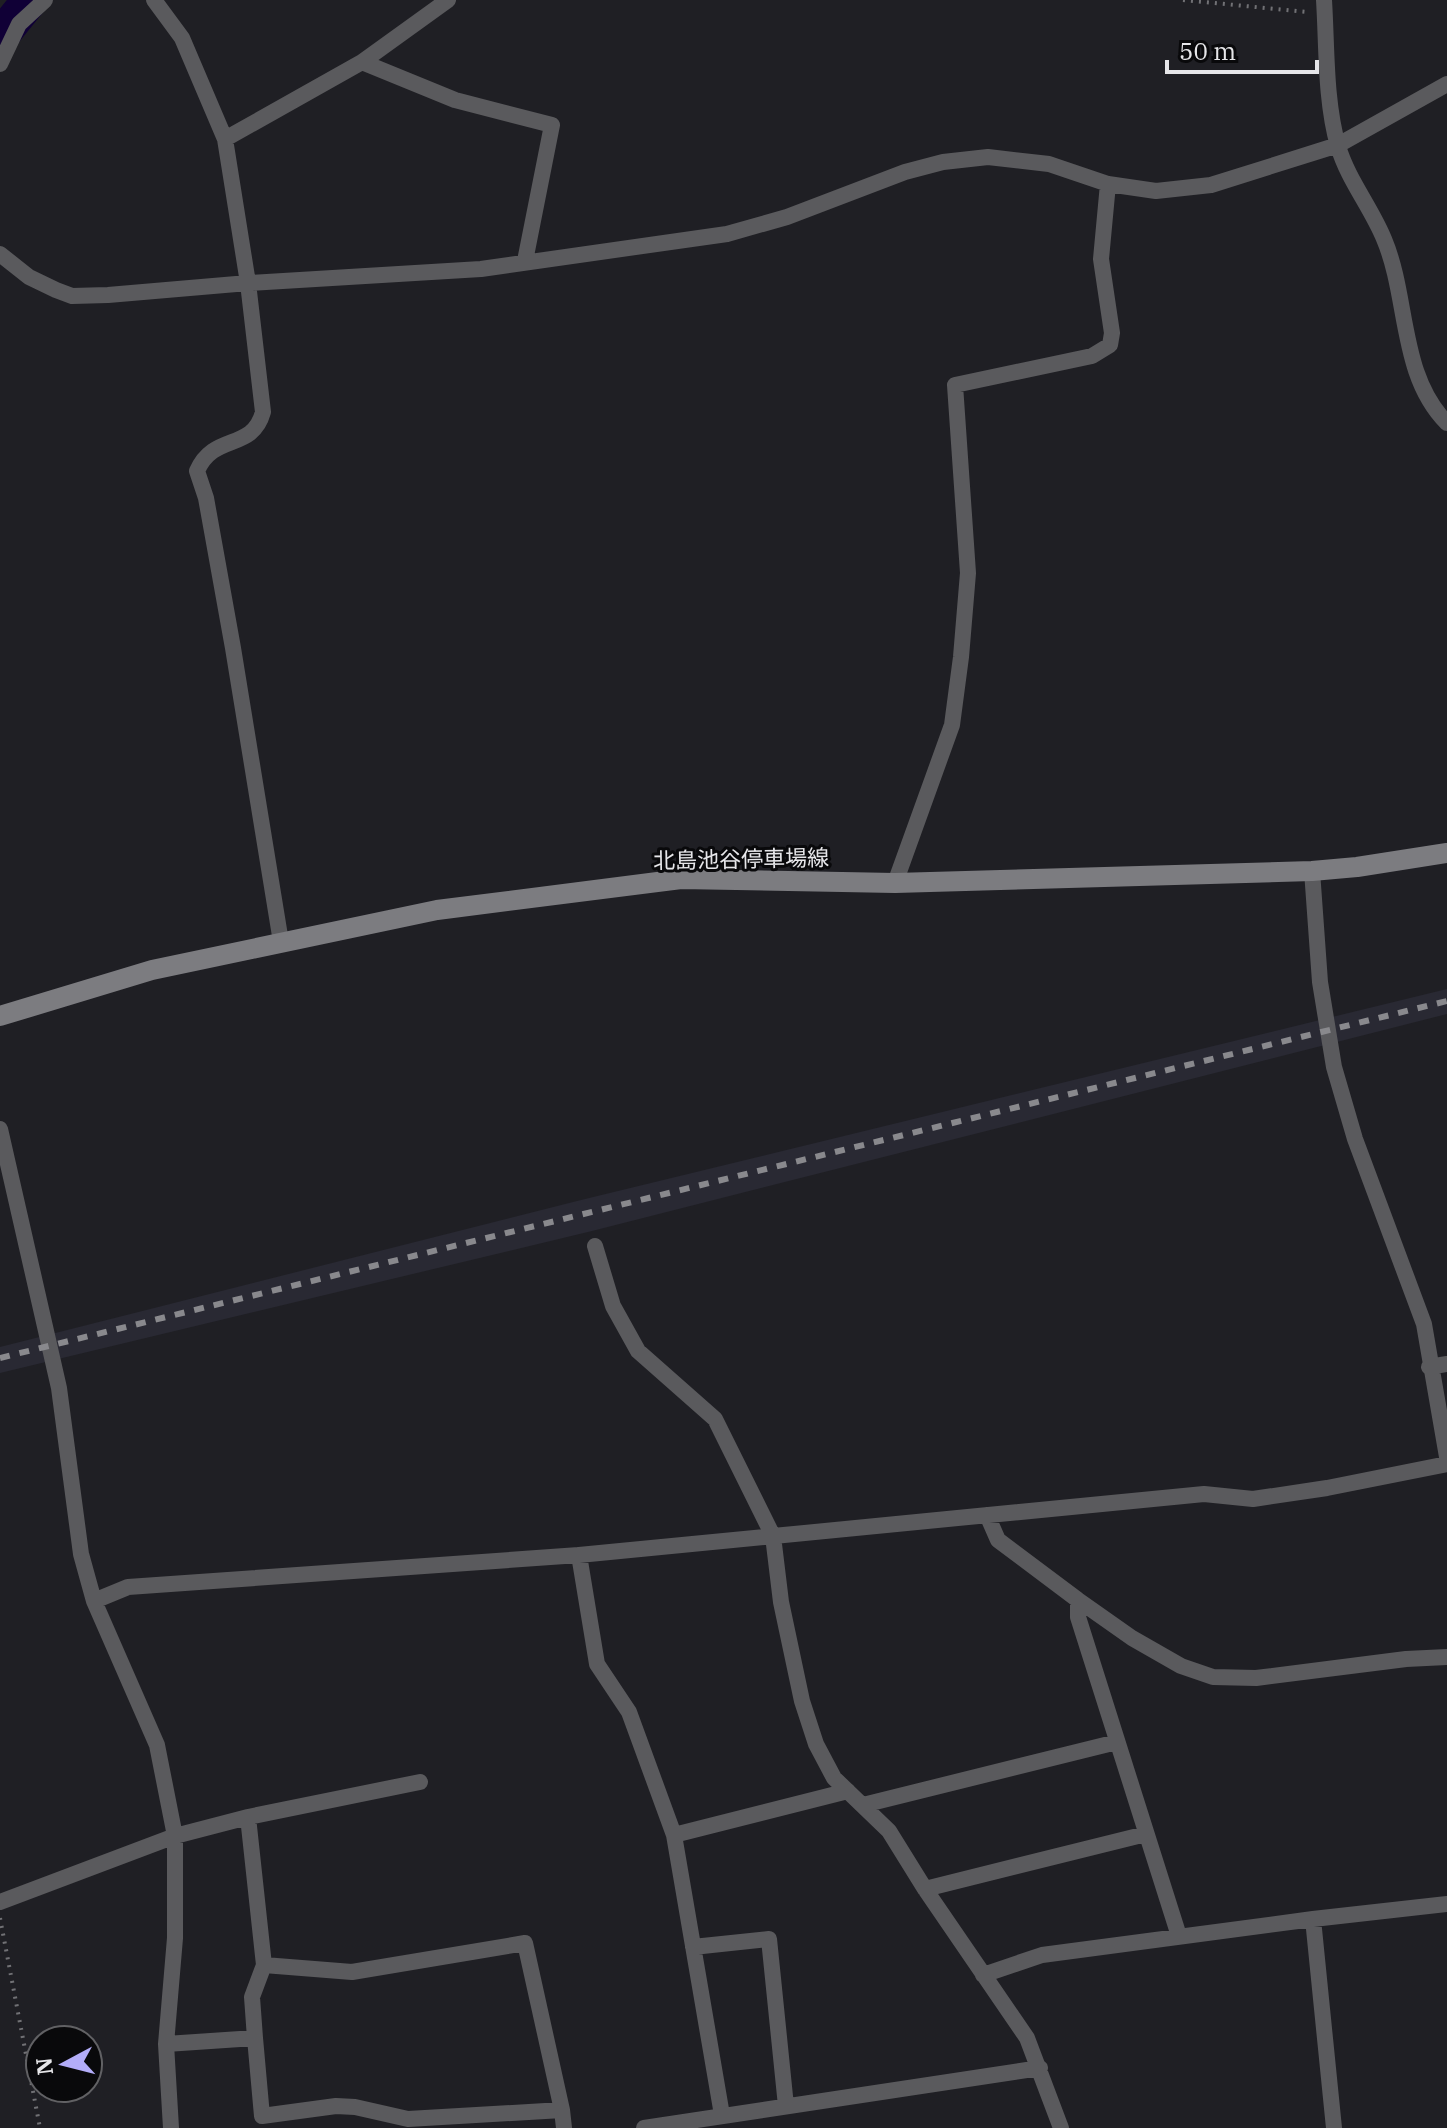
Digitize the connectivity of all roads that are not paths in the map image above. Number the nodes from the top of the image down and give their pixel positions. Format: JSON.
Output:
{"nodes":[{"id":1,"x":45,"y":0,"type":"edge"},
{"id":2,"x":154,"y":0,"type":"edge"},
{"id":3,"x":448,"y":0,"type":"edge"},
{"id":4,"x":1325,"y":7,"type":"edge"},
{"id":5,"x":362,"y":62,"type":"junction"},
{"id":6,"x":0,"y":64,"type":"edge"},
{"id":7,"x":1447,"y":84,"type":"edge"},
{"id":8,"x":225,"y":139,"type":"junction"},
{"id":9,"x":1338,"y":145,"type":"junction"},
{"id":10,"x":1108,"y":184,"type":"junction"},
{"id":11,"x":0,"y":254,"type":"edge"},
{"id":12,"x":525,"y":261,"type":"junction"},
{"id":13,"x":248,"y":283,"type":"junction"},
{"id":14,"x":1447,"y":423,"type":"edge"},
{"id":15,"x":1447,"y":853,"type":"edge"},
{"id":16,"x":1312,"y":871,"type":"junction"},
{"id":17,"x":895,"y":883,"type":"junction"},
{"id":18,"x":281,"y":942,"type":"junction"},
{"id":19,"x":0,"y":1016,"type":"edge"},
{"id":20,"x":0,"y":1129,"type":"edge"},
{"id":21,"x":595,"y":1246,"type":"dead end"},
{"id":22,"x":1447,"y":1364,"type":"edge"},
{"id":23,"x":1429,"y":1367,"type":"junction"},
{"id":24,"x":1447,"y":1457,"type":"edge"},
{"id":25,"x":1447,"y":1464,"type":"edge"},
{"id":26,"x":987,"y":1515,"type":"junction"},
{"id":27,"x":773,"y":1536,"type":"junction"},
{"id":28,"x":579,"y":1555,"type":"junction"},
{"id":29,"x":1078,"y":1600,"type":"junction"},
{"id":30,"x":94,"y":1601,"type":"junction"},
{"id":31,"x":1447,"y":1657,"type":"edge"},
{"id":32,"x":1117,"y":1742,"type":"junction"},
{"id":33,"x":420,"y":1782,"type":"dead end"},
{"id":34,"x":848,"y":1791,"type":"junction"},
{"id":35,"x":863,"y":1805,"type":"junction"},
{"id":36,"x":248,"y":1817,"type":"junction"},
{"id":37,"x":1146,"y":1834,"type":"junction"},
{"id":38,"x":674,"y":1835,"type":"junction"},
{"id":39,"x":175,"y":1836,"type":"junction"},
{"id":40,"x":925,"y":1889,"type":"junction"},
{"id":41,"x":0,"y":1902,"type":"edge"},
{"id":42,"x":1447,"y":1904,"type":"edge"},
{"id":43,"x":1313,"y":1919,"type":"junction"},
{"id":44,"x":1179,"y":1936,"type":"junction"},
{"id":45,"x":693,"y":1947,"type":"junction"},
{"id":46,"x":264,"y":1965,"type":"junction"},
{"id":47,"x":983,"y":1975,"type":"junction"},
{"id":48,"x":255,"y":2038,"type":"junction"},
{"id":49,"x":166,"y":2044,"type":"junction"},
{"id":50,"x":1040,"y":2068,"type":"junction"},
{"id":51,"x":786,"y":2106,"type":"junction"},
{"id":52,"x":562,"y":2110,"type":"junction"},
{"id":53,"x":722,"y":2115,"type":"junction"},
{"id":54,"x":171,"y":2128,"type":"edge"},
{"id":55,"x":564,"y":2128,"type":"edge"},
{"id":56,"x":644,"y":2128,"type":"edge"},
{"id":57,"x":1061,"y":2128,"type":"edge"},
{"id":58,"x":1334,"y":2128,"type":"edge"}],
"edges":[{"from":1,"to":6,"type":"street"},
{"from":2,"to":8,"type":"street"},
{"from":3,"to":5,"type":"street"},
{"from":4,"to":9,"type":"street"},
{"from":5,"to":8,"type":"street"},
{"from":5,"to":12,"type":"street"},
{"from":7,"to":9,"type":"street"},
{"from":8,"to":13,"type":"street"},
{"from":9,"to":10,"type":"street"},
{"from":9,"to":14,"type":"street"},
{"from":10,"to":12,"type":"street"},
{"from":10,"to":17,"type":"street"},
{"from":11,"to":13,"type":"street"},
{"from":12,"to":13,"type":"street"},
{"from":13,"to":18,"type":"street"},
{"from":15,"to":16,"type":"main road","name":"北島池谷停車場線"},
{"from":16,"to":17,"type":"main road","name":"北島池谷停車場線"},
{"from":16,"to":23,"type":"street"},
{"from":17,"to":18,"type":"main road","name":"北島池谷停車場線"},
{"from":18,"to":19,"type":"main road","name":"北島池谷停車場線"},
{"from":20,"to":30,"type":"street"},
{"from":21,"to":27,"type":"street"},
{"from":22,"to":23,"type":"street"},
{"from":23,"to":24,"type":"street"},
{"from":25,"to":26,"type":"street"},
{"from":26,"to":27,"type":"street"},
{"from":26,"to":29,"type":"street"},
{"from":27,"to":28,"type":"street"},
{"from":27,"to":34,"type":"street"},
{"from":28,"to":30,"type":"street"},
{"from":28,"to":38,"type":"street"},
{"from":29,"to":31,"type":"street"},
{"from":29,"to":32,"type":"street"},
{"from":30,"to":39,"type":"street"},
{"from":32,"to":35,"type":"street"},
{"from":32,"to":37,"type":"street"},
{"from":33,"to":36,"type":"street"},
{"from":34,"to":35,"type":"street"},
{"from":34,"to":38,"type":"street"},
{"from":35,"to":40,"type":"street"},
{"from":36,"to":39,"type":"street"},
{"from":36,"to":46,"type":"street"},
{"from":37,"to":40,"type":"street"},
{"from":37,"to":44,"type":"street"},
{"from":38,"to":45,"type":"street"},
{"from":39,"to":41,"type":"street"},
{"from":39,"to":49,"type":"street"},
{"from":40,"to":47,"type":"street"},
{"from":42,"to":43,"type":"street"},
{"from":43,"to":44,"type":"street"},
{"from":43,"to":58,"type":"street"},
{"from":44,"to":47,"type":"street"},
{"from":45,"to":51,"type":"street"},
{"from":45,"to":53,"type":"street"},
{"from":46,"to":48,"type":"street"},
{"from":46,"to":52,"type":"street"},
{"from":47,"to":50,"type":"street"},
{"from":48,"to":49,"type":"street"},
{"from":48,"to":52,"type":"street"},
{"from":49,"to":54,"type":"street"},
{"from":50,"to":51,"type":"street"},
{"from":50,"to":57,"type":"street"},
{"from":51,"to":53,"type":"street"},
{"from":52,"to":55,"type":"street"},
{"from":53,"to":56,"type":"street"}]}
